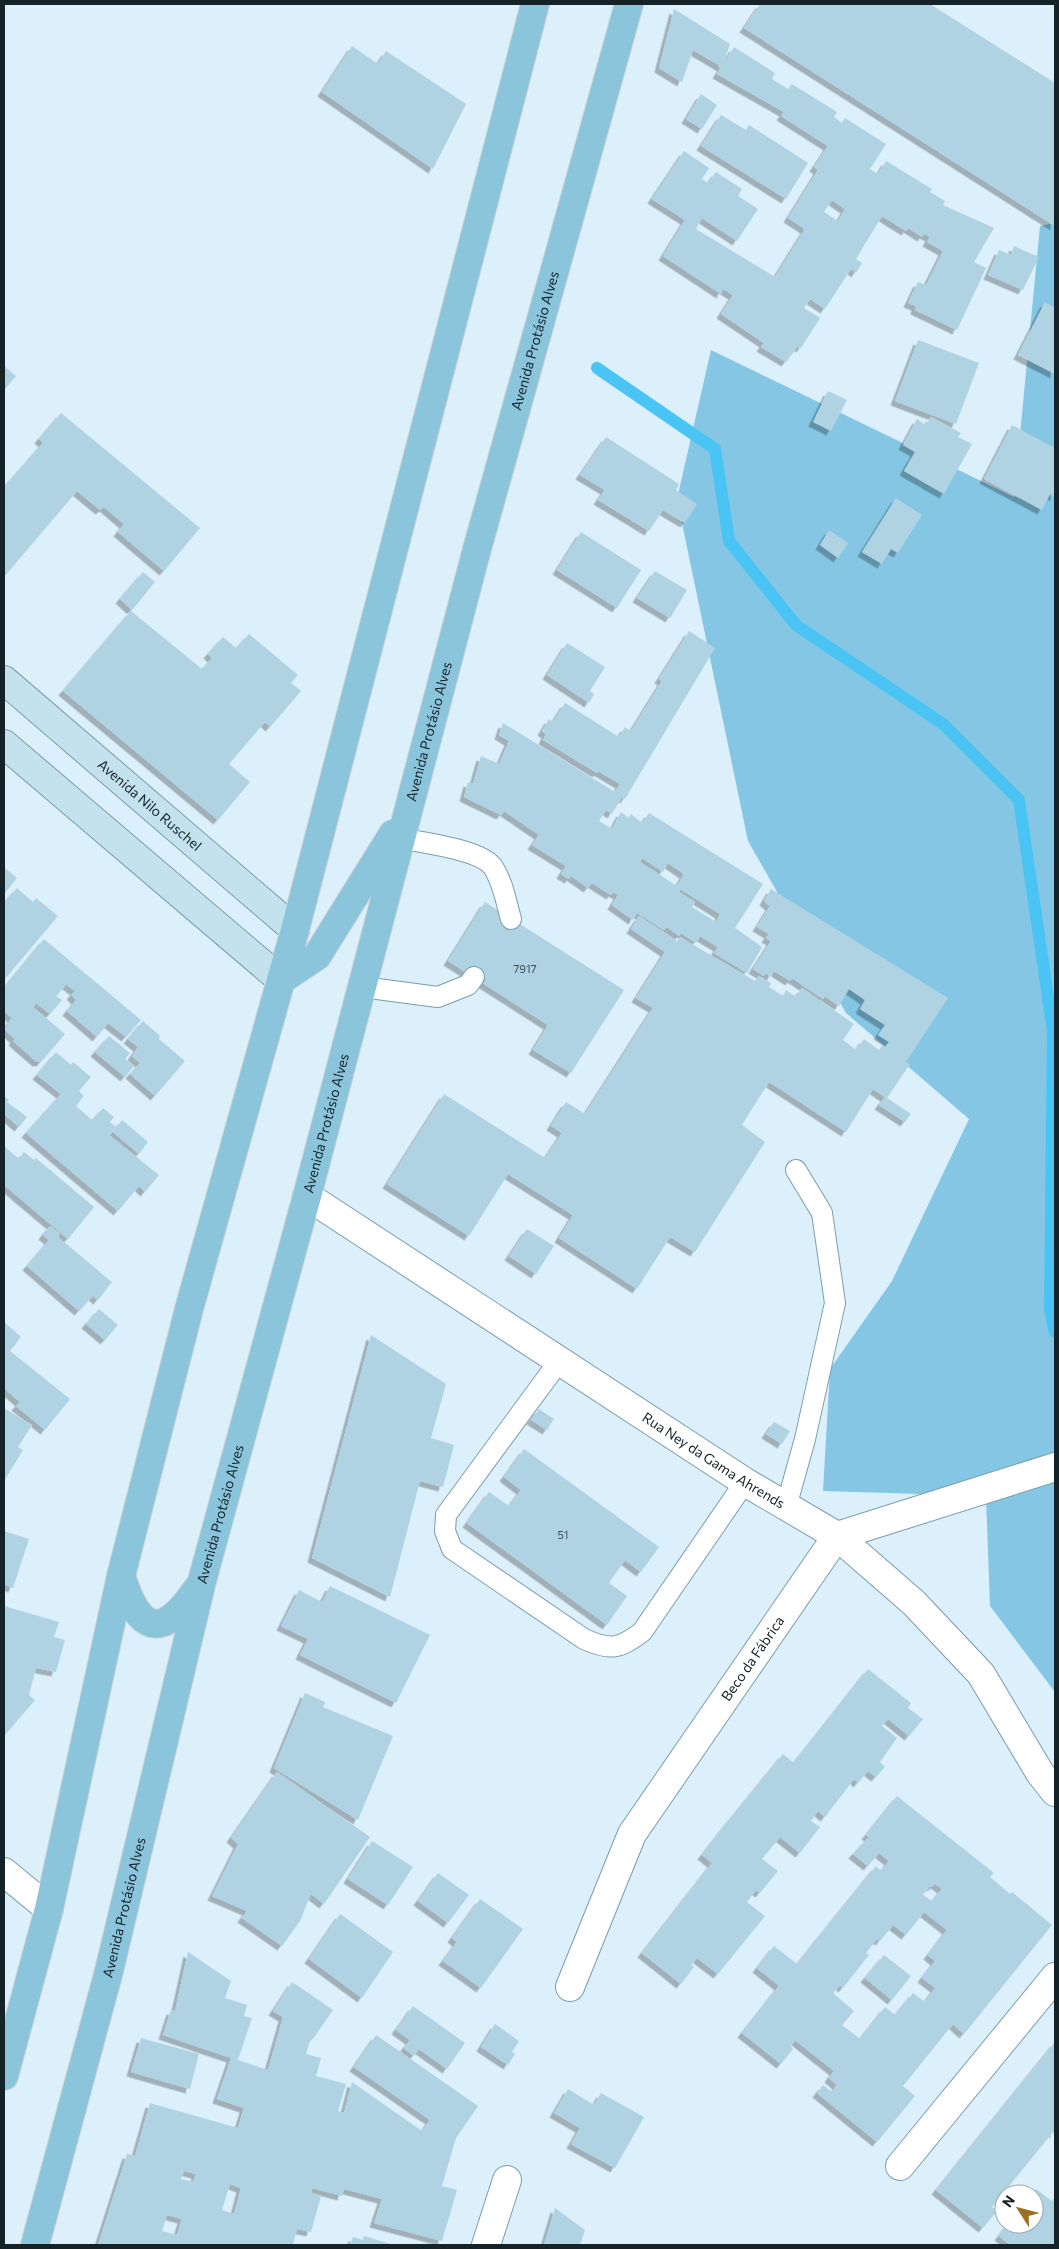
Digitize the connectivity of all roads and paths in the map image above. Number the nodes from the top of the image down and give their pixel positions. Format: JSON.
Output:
{"nodes":[{"id":1,"x":535,"y":4,"type":"edge"},
{"id":2,"x":629,"y":4,"type":"edge"},
{"id":3,"x":4,"y":680,"type":"edge"},
{"id":4,"x":4,"y":744,"type":"edge"},
{"id":5,"x":408,"y":810,"type":"junction"},
{"id":6,"x":400,"y":838,"type":"junction"},
{"id":7,"x":511,"y":919,"type":"dead end"},
{"id":8,"x":295,"y":930,"type":"junction"},
{"id":9,"x":474,"y":977,"type":"dead end"},
{"id":10,"x":281,"y":980,"type":"junction"},
{"id":11,"x":362,"y":987,"type":"junction"},
{"id":12,"x":796,"y":1170,"type":"dead end"},
{"id":13,"x":307,"y":1196,"type":"junction"},
{"id":14,"x":560,"y":1360,"type":"junction"},
{"id":15,"x":1055,"y":1467,"type":"edge"},
{"id":16,"x":745,"y":1482,"type":"junction"},
{"id":17,"x":786,"y":1507,"type":"junction"},
{"id":18,"x":837,"y":1536,"type":"junction"},
{"id":19,"x":121,"y":1576,"type":"junction"},
{"id":20,"x":202,"y":1581,"type":"junction"},
{"id":21,"x":1055,"y":1792,"type":"edge"},
{"id":22,"x":4,"y":1872,"type":"edge"},
{"id":23,"x":48,"y":1909,"type":"junction"},
{"id":24,"x":1055,"y":1977,"type":"edge"},
{"id":25,"x":570,"y":1987,"type":"dead end"},
{"id":26,"x":4,"y":2076,"type":"edge"},
{"id":27,"x":900,"y":2166,"type":"dead end"},
{"id":28,"x":507,"y":2180,"type":"dead end"},
{"id":29,"x":35,"y":2245,"type":"edge"},
{"id":30,"x":486,"y":2245,"type":"edge"}],
"edges":[{"from":1,"to":8,"type":"main road"},
{"from":2,"to":5,"type":"main road","name":"Avenida Protásio Alves"},
{"from":3,"to":8,"type":"street","name":"Avenida Nilo Ruschel"},
{"from":4,"to":10,"type":"street"},
{"from":5,"to":6,"type":"main road","name":"Avenida Protásio Alves"},
{"from":5,"to":10,"type":"main road"},
{"from":6,"to":7,"type":"lane"},
{"from":6,"to":11,"type":"main road","name":"Avenida Protásio Alves"},
{"from":8,"to":10,"type":"main road"},
{"from":9,"to":11,"type":"lane"},
{"from":10,"to":19,"type":"main road"},
{"from":11,"to":13,"type":"main road","name":"Avenida Protásio Alves"},
{"from":12,"to":17,"type":"lane"},
{"from":13,"to":14,"type":"street","name":"Rua Ney da Gama Ahrends"},
{"from":13,"to":20,"type":"main road","name":"Avenida Protásio Alves"},
{"from":14,"to":16,"type":"street","name":"Rua Ney da Gama Ahrends"},
{"from":14,"to":16,"type":"lane"},
{"from":15,"to":18,"type":"street"},
{"from":16,"to":17,"type":"street","name":"Rua Ney da Gama Ahrends"},
{"from":17,"to":18,"type":"street","name":"Rua Ney da Gama Ahrends"},
{"from":18,"to":21,"type":"street","name":"Rua Ney da Gama Ahrends"},
{"from":18,"to":25,"type":"street","name":"Beco da Fábrica"},
{"from":19,"to":20,"type":"main road"},
{"from":19,"to":23,"type":"main road"},
{"from":20,"to":29,"type":"main road","name":"Avenida Protásio Alves"},
{"from":22,"to":23,"type":"street"},
{"from":23,"to":26,"type":"main road"},
{"from":24,"to":27,"type":"street"},
{"from":28,"to":30,"type":"street"}]}
